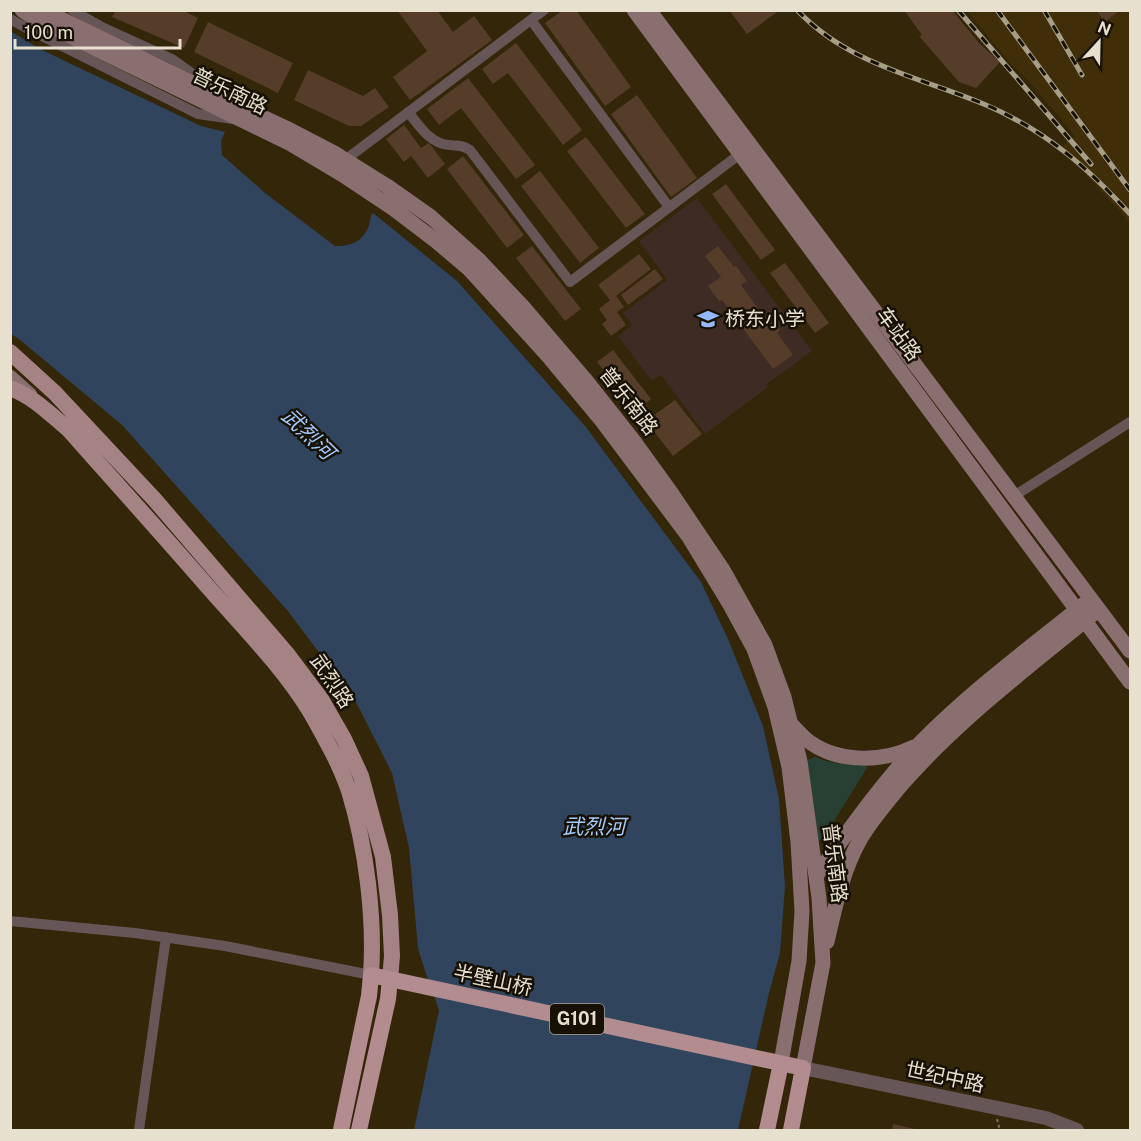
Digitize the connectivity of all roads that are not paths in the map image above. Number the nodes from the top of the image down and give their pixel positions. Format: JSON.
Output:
{"nodes":[{"id":1,"x":22,"y":10,"type":"edge"},
{"id":2,"x":43,"y":10,"type":"edge"},
{"id":3,"x":72,"y":10,"type":"edge"},
{"id":4,"x":544,"y":10,"type":"edge"},
{"id":5,"x":634,"y":10,"type":"edge"},
{"id":6,"x":649,"y":10,"type":"edge"},
{"id":7,"x":10,"y":19,"type":"edge"},
{"id":8,"x":531,"y":20,"type":"junction"},
{"id":9,"x":408,"y":112,"type":"junction"},
{"id":10,"x":244,"y":115,"type":"junction"},
{"id":11,"x":740,"y":154,"type":"junction"},
{"id":12,"x":345,"y":160,"type":"junction"},
{"id":13,"x":669,"y":207,"type":"junction"},
{"id":14,"x":10,"y":352,"type":"edge"},
{"id":15,"x":10,"y":362,"type":"edge"},
{"id":16,"x":10,"y":377,"type":"edge"},
{"id":17,"x":10,"y":388,"type":"edge"},
{"id":18,"x":55,"y":393,"type":"junction"},
{"id":19,"x":40,"y":405,"type":"junction"},
{"id":20,"x":1131,"y":422,"type":"edge"},
{"id":21,"x":1014,"y":496,"type":"junction"},
{"id":22,"x":1095,"y":604,"type":"junction"},
{"id":23,"x":1081,"y":615,"type":"junction"},
{"id":24,"x":1131,"y":651,"type":"edge"},
{"id":25,"x":1131,"y":682,"type":"edge"},
{"id":26,"x":790,"y":724,"type":"junction"},
{"id":27,"x":919,"y":745,"type":"junction"},
{"id":28,"x":816,"y":876,"type":"junction"},
{"id":29,"x":10,"y":921,"type":"edge"},
{"id":30,"x":166,"y":937,"type":"junction"},
{"id":31,"x":823,"y":963,"type":"junction"},
{"id":32,"x":371,"y":975,"type":"junction"},
{"id":33,"x":390,"y":979,"type":"junction"},
{"id":34,"x":781,"y":1063,"type":"junction"},
{"id":35,"x":803,"y":1068,"type":"junction"},
{"id":36,"x":139,"y":1131,"type":"edge"},
{"id":37,"x":341,"y":1131,"type":"edge"},
{"id":38,"x":359,"y":1131,"type":"edge"},
{"id":39,"x":767,"y":1131,"type":"edge"},
{"id":40,"x":791,"y":1131,"type":"edge"},
{"id":41,"x":1077,"y":1131,"type":"edge"}],
"edges":[{"from":1,"to":10,"type":"main road","name":"普乐南路"},
{"from":2,"to":10,"type":"main road","name":"普乐南路"},
{"from":3,"to":10,"type":"street"},
{"from":4,"to":8,"type":"street"},
{"from":5,"to":11,"type":"main road","name":"车站路"},
{"from":6,"to":21,"type":"main road","name":"车站路"},
{"from":7,"to":10,"type":"street"},
{"from":8,"to":9,"type":"street"},
{"from":8,"to":13,"type":"street"},
{"from":9,"to":12,"type":"street"},
{"from":9,"to":13,"type":"street"},
{"from":10,"to":12,"type":"main road","name":"普乐南路"},
{"from":10,"to":34,"type":"main road","name":"普乐南路"},
{"from":11,"to":13,"type":"street"},
{"from":11,"to":23,"type":"main road","name":"车站路"},
{"from":12,"to":26,"type":"main road","name":"普乐南路"},
{"from":14,"to":18,"type":"main road","name":"武烈路"},
{"from":15,"to":18,"type":"main road"},
{"from":16,"to":19,"type":"main road"},
{"from":17,"to":19,"type":"main road","name":"武烈路"},
{"from":18,"to":33,"type":"main road","name":"武烈路"},
{"from":19,"to":32,"type":"main road","name":"武烈路"},
{"from":20,"to":21,"type":"street"},
{"from":21,"to":22,"type":"main road","name":"车站路"},
{"from":22,"to":23,"type":"main road"},
{"from":22,"to":24,"type":"main road","name":"车站路"},
{"from":23,"to":25,"type":"main road","name":"车站路"},
{"from":23,"to":27,"type":"main road"},
{"from":23,"to":31,"type":"main road"},
{"from":26,"to":27,"type":"main road"},
{"from":26,"to":28,"type":"main road","name":"普乐南路"},
{"from":27,"to":28,"type":"main road"},
{"from":28,"to":31,"type":"main road","name":"普乐南路"},
{"from":29,"to":30,"type":"street"},
{"from":30,"to":32,"type":"street"},
{"from":30,"to":36,"type":"street"},
{"from":31,"to":35,"type":"main road","name":"普乐南路"},
{"from":32,"to":33,"type":"highway","number":"G101"},
{"from":32,"to":37,"type":"highway","name":"武烈路"},
{"from":33,"to":34,"type":"highway","name":"半壁山桥","number":"G101"},
{"from":33,"to":38,"type":"highway","name":"武烈路"},
{"from":34,"to":35,"type":"highway","number":"G101"},
{"from":34,"to":39,"type":"highway"},
{"from":35,"to":40,"type":"highway"},
{"from":35,"to":41,"type":"street","name":"世纪中路"}]}
